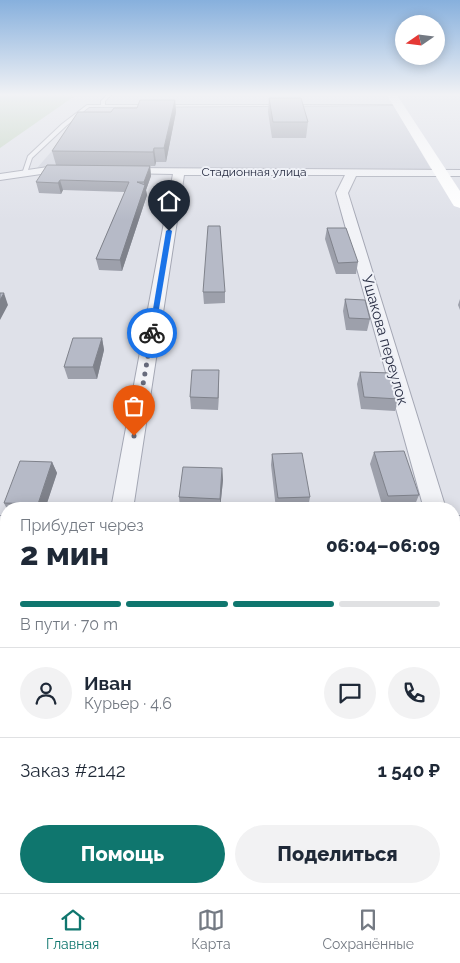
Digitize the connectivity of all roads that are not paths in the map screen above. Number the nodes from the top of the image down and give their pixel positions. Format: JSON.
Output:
{"nodes":[{"id":1,"x":52,"y":137,"type":"edge"},
{"id":2,"x":418,"y":137,"type":"edge"},
{"id":3,"x":86,"y":171,"type":"edge"},
{"id":4,"x":114,"y":171,"type":"edge"},
{"id":5,"x":179,"y":172,"type":"junction"},
{"id":6,"x":24,"y":173,"type":"junction"},
{"id":7,"x":352,"y":173,"type":"junction"},
{"id":8,"x":440,"y":173,"type":"junction"},
{"id":9,"x":460,"y":173,"type":"edge"},
{"id":10,"x":0,"y":178,"type":"edge"},
{"id":11,"x":460,"y":204,"type":"edge"},
{"id":12,"x":123,"y":502,"type":"edge"},
{"id":13,"x":433,"y":502,"type":"edge"}],
"edges":[{"from":1,"to":6,"type":"lane"},
{"from":2,"to":8,"type":"street"},
{"from":3,"to":6,"type":"street"},
{"from":4,"to":5,"type":"street","name":"Стадионная улица"},
{"from":5,"to":7,"type":"street","name":"Стадионная улица"},
{"from":5,"to":12,"type":"street"},
{"from":6,"to":10,"type":"street"},
{"from":7,"to":8,"type":"street","name":"Стадионная улица"},
{"from":7,"to":13,"type":"street","name":"Ушакова переулок"},
{"from":8,"to":9,"type":"street","name":"Стадионная улица"},
{"from":8,"to":11,"type":"street"}]}
